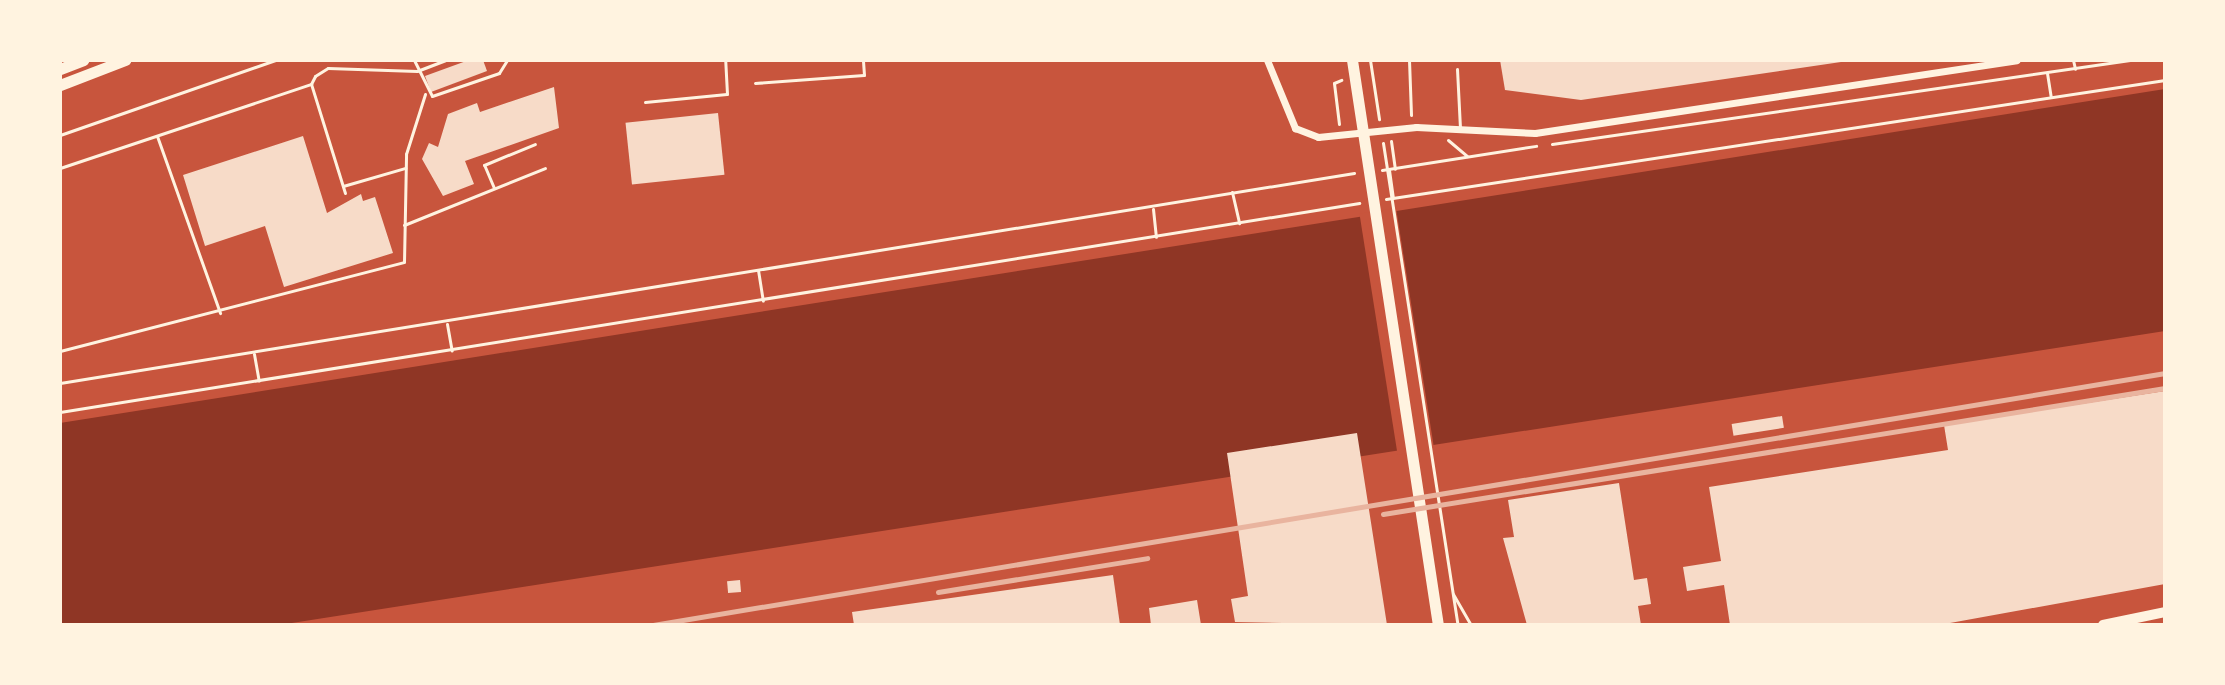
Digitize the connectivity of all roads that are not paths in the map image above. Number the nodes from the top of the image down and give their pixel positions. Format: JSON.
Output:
{"nodes":[{"id":1,"x":83,"y":60,"type":"edge"},
{"id":2,"x":125,"y":60,"type":"edge"},
{"id":3,"x":414,"y":60,"type":"edge"},
{"id":4,"x":445,"y":60,"type":"edge"},
{"id":5,"x":507,"y":60,"type":"edge"},
{"id":6,"x":725,"y":60,"type":"edge"},
{"id":7,"x":863,"y":60,"type":"edge"},
{"id":8,"x":1267,"y":60,"type":"edge"},
{"id":9,"x":1352,"y":60,"type":"edge"},
{"id":10,"x":2016,"y":60,"type":"edge"},
{"id":11,"x":1963,"y":64,"type":"edge"},
{"id":12,"x":60,"y":69,"type":"edge"},
{"id":13,"x":1457,"y":69,"type":"dead end"},
{"id":14,"x":417,"y":71,"type":"junction"},
{"id":15,"x":755,"y":83,"type":"dead end"},
{"id":16,"x":311,"y":84,"type":"junction"},
{"id":17,"x":60,"y":85,"type":"edge"},
{"id":18,"x":425,"y":94,"type":"junction"},
{"id":19,"x":645,"y":102,"type":"dead end"},
{"id":20,"x":1460,"y":133,"type":"junction"},
{"id":21,"x":157,"y":136,"type":"junction"},
{"id":22,"x":535,"y":144,"type":"dead end"},
{"id":23,"x":60,"y":168,"type":"edge"},
{"id":24,"x":405,"y":168,"type":"junction"},
{"id":25,"x":545,"y":168,"type":"dead end"},
{"id":26,"x":343,"y":186,"type":"junction"},
{"id":27,"x":494,"y":188,"type":"junction"},
{"id":28,"x":345,"y":193,"type":"dead end"},
{"id":29,"x":404,"y":225,"type":"junction"},
{"id":30,"x":221,"y":314,"type":"junction"},
{"id":31,"x":60,"y":351,"type":"edge"},
{"id":32,"x":2165,"y":612,"type":"edge"},
{"id":33,"x":1438,"y":625,"type":"edge"},
{"id":34,"x":2103,"y":625,"type":"edge"}],
"edges":[{"from":1,"to":12,"type":"main road"},
{"from":2,"to":17,"type":"main road"},
{"from":3,"to":14,"type":"lane"},
{"from":4,"to":14,"type":"lane"},
{"from":5,"to":18,"type":"lane"},
{"from":6,"to":19,"type":"lane"},
{"from":7,"to":15,"type":"lane"},
{"from":8,"to":20,"type":"street"},
{"from":9,"to":33,"type":"main road"},
{"from":10,"to":11,"type":"street"},
{"from":11,"to":20,"type":"street"},
{"from":13,"to":20,"type":"lane"},
{"from":14,"to":16,"type":"lane"},
{"from":14,"to":18,"type":"lane"},
{"from":16,"to":21,"type":"lane"},
{"from":16,"to":26,"type":"lane"},
{"from":18,"to":24,"type":"lane"},
{"from":21,"to":23,"type":"lane"},
{"from":21,"to":30,"type":"lane"},
{"from":22,"to":27,"type":"lane"},
{"from":24,"to":26,"type":"lane"},
{"from":24,"to":29,"type":"lane"},
{"from":25,"to":27,"type":"lane"},
{"from":26,"to":28,"type":"lane"},
{"from":27,"to":29,"type":"lane"},
{"from":29,"to":30,"type":"lane"},
{"from":30,"to":31,"type":"lane"},
{"from":32,"to":34,"type":"main road"}]}
